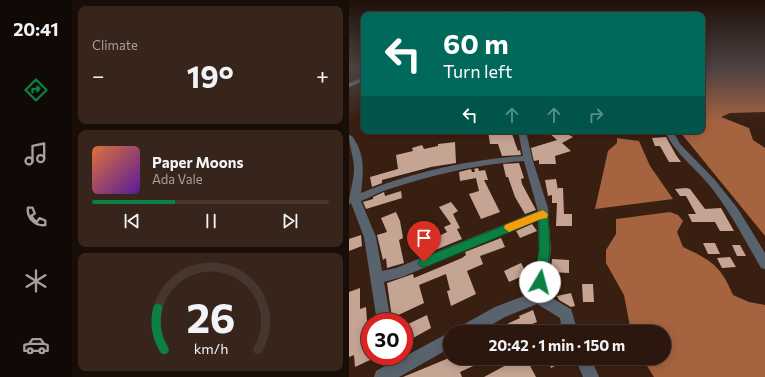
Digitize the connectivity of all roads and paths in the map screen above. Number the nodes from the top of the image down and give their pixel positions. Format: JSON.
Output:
{"nodes":[{"id":1,"x":523,"y":134,"type":"edge"},
{"id":2,"x":671,"y":134,"type":"edge"},
{"id":3,"x":349,"y":137,"type":"edge"},
{"id":4,"x":528,"y":158,"type":"junction"},
{"id":5,"x":352,"y":200,"type":"edge"},
{"id":6,"x":543,"y":214,"type":"junction"},
{"id":7,"x":765,"y":264,"type":"edge"},
{"id":8,"x":376,"y":279,"type":"junction"},
{"id":9,"x":538,"y":297,"type":"junction"},
{"id":10,"x":383,"y":313,"type":"edge"},
{"id":11,"x":477,"y":325,"type":"edge"},
{"id":12,"x":568,"y":325,"type":"edge"},
{"id":13,"x":443,"y":343,"type":"edge"},
{"id":14,"x":586,"y":365,"type":"edge"},
{"id":15,"x":389,"y":368,"type":"edge"},
{"id":16,"x":591,"y":377,"type":"edge"}],
"edges":[{"from":1,"to":4,"type":"street"},
{"from":2,"to":7,"type":"street"},
{"from":3,"to":5,"type":"street"},
{"from":4,"to":5,"type":"street"},
{"from":4,"to":6,"type":"street"},
{"from":5,"to":8,"type":"street"},
{"from":6,"to":8,"type":"street"},
{"from":6,"to":9,"type":"street"},
{"from":8,"to":10,"type":"street"},
{"from":9,"to":11,"type":"street"},
{"from":9,"to":12,"type":"street"},
{"from":13,"to":15,"type":"street"},
{"from":14,"to":16,"type":"street"}]}
